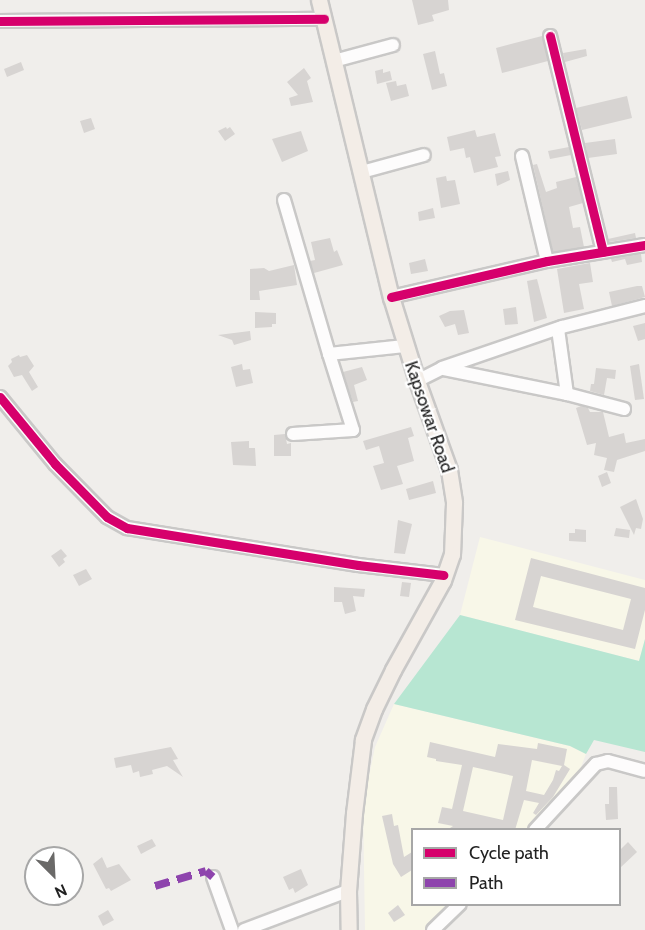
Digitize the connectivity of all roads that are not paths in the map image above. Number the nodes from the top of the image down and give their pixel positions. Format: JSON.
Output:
{"nodes":[{"id":1,"x":320,"y":0,"type":"edge"},
{"id":2,"x":324,"y":19,"type":"junction"},
{"id":3,"x":0,"y":21,"type":"edge"},
{"id":4,"x":550,"y":36,"type":"dead end"},
{"id":5,"x":393,"y":45,"type":"dead end"},
{"id":6,"x":334,"y":61,"type":"junction"},
{"id":7,"x":424,"y":155,"type":"dead end"},
{"id":8,"x":522,"y":156,"type":"dead end"},
{"id":9,"x":362,"y":172,"type":"junction"},
{"id":10,"x":284,"y":200,"type":"dead end"},
{"id":11,"x":645,"y":244,"type":"edge"},
{"id":12,"x":603,"y":252,"type":"junction"},
{"id":13,"x":547,"y":261,"type":"junction"},
{"id":14,"x":391,"y":297,"type":"junction"},
{"id":15,"x":645,"y":306,"type":"edge"},
{"id":16,"x":558,"y":329,"type":"junction"},
{"id":17,"x":405,"y":346,"type":"junction"},
{"id":18,"x":329,"y":354,"type":"junction"},
{"id":19,"x":442,"y":368,"type":"junction"},
{"id":20,"x":417,"y":381,"type":"junction"},
{"id":21,"x":567,"y":394,"type":"junction"},
{"id":22,"x":0,"y":397,"type":"edge"},
{"id":23,"x":624,"y":409,"type":"dead end"},
{"id":24,"x":292,"y":434,"type":"dead end"},
{"id":25,"x":443,"y":575,"type":"junction"},
{"id":26,"x":645,"y":771,"type":"edge"},
{"id":27,"x":537,"y":828,"type":"edge"},
{"id":28,"x":213,"y":878,"type":"dead end"},
{"id":29,"x":348,"y":891,"type":"junction"},
{"id":30,"x":458,"y":906,"type":"edge"},
{"id":31,"x":232,"y":930,"type":"edge"},
{"id":32,"x":244,"y":930,"type":"edge"},
{"id":33,"x":349,"y":930,"type":"edge"},
{"id":34,"x":433,"y":930,"type":"edge"}],
"edges":[{"from":1,"to":2,"type":"main road","name":"Kapsowar Road"},
{"from":2,"to":3,"type":"street"},
{"from":2,"to":6,"type":"main road","name":"Kapsowar Road"},
{"from":4,"to":12,"type":"street"},
{"from":5,"to":6,"type":"street"},
{"from":6,"to":9,"type":"main road","name":"Kapsowar Road"},
{"from":7,"to":9,"type":"street"},
{"from":8,"to":13,"type":"street"},
{"from":9,"to":14,"type":"main road","name":"Kapsowar Road"},
{"from":10,"to":18,"type":"street"},
{"from":11,"to":12,"type":"street"},
{"from":12,"to":13,"type":"street"},
{"from":13,"to":14,"type":"street"},
{"from":14,"to":17,"type":"main road","name":"Kapsowar Road"},
{"from":15,"to":16,"type":"street"},
{"from":16,"to":19,"type":"street"},
{"from":16,"to":21,"type":"street"},
{"from":17,"to":18,"type":"street"},
{"from":17,"to":20,"type":"main road","name":"Kapsowar Road"},
{"from":18,"to":24,"type":"street"},
{"from":19,"to":20,"type":"street"},
{"from":19,"to":21,"type":"street"},
{"from":20,"to":25,"type":"main road","name":"Kapsowar Road"},
{"from":21,"to":23,"type":"street"},
{"from":22,"to":25,"type":"street"},
{"from":25,"to":29,"type":"main road","name":"Kapsowar Road"},
{"from":26,"to":27,"type":"street"},
{"from":28,"to":31,"type":"street"},
{"from":29,"to":32,"type":"street"},
{"from":29,"to":33,"type":"main road","name":"Kapsowar Road"},
{"from":30,"to":34,"type":"street"}]}
